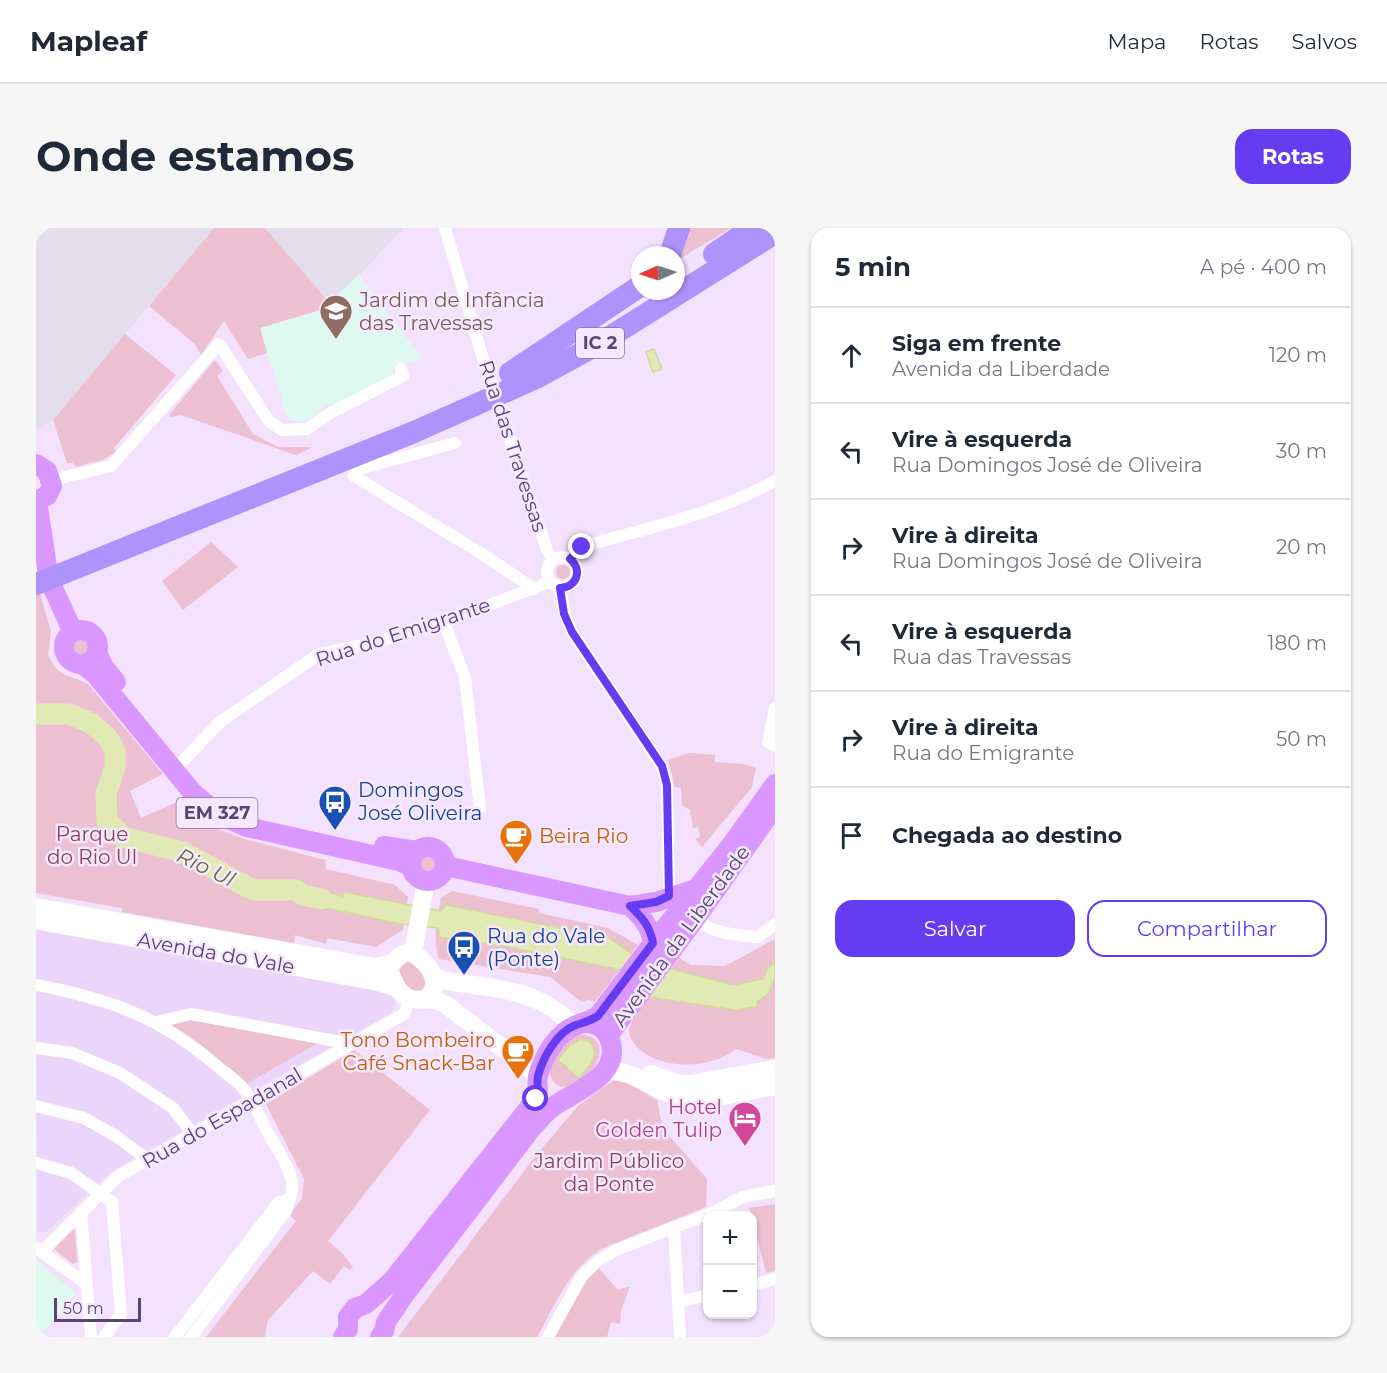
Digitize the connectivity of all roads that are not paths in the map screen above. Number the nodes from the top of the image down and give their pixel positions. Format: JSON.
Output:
{"nodes":[{"id":1,"x":40,"y":228,"type":"edge"},
{"id":2,"x":445,"y":228,"type":"edge"},
{"id":3,"x":679,"y":228,"type":"edge"},
{"id":4,"x":752,"y":228,"type":"edge"},
{"id":5,"x":36,"y":231,"type":"edge"},
{"id":6,"x":775,"y":233,"type":"edge"},
{"id":7,"x":673,"y":246,"type":"edge"},
{"id":8,"x":685,"y":273,"type":"edge"},
{"id":9,"x":631,"y":292,"type":"edge"},
{"id":10,"x":642,"y":300,"type":"edge"},
{"id":11,"x":401,"y":369,"type":"dead end"},
{"id":12,"x":510,"y":373,"type":"junction"},
{"id":13,"x":455,"y":443,"type":"dead end"},
{"id":14,"x":37,"y":463,"type":"edge"},
{"id":15,"x":51,"y":480,"type":"junction"},
{"id":16,"x":775,"y":481,"type":"edge"},
{"id":17,"x":36,"y":501,"type":"edge"},
{"id":18,"x":570,"y":559,"type":"junction"},
{"id":19,"x":553,"y":560,"type":"junction"},
{"id":20,"x":51,"y":571,"type":"edge"},
{"id":21,"x":36,"y":584,"type":"edge"},
{"id":22,"x":555,"y":585,"type":"junction"},
{"id":23,"x":534,"y":589,"type":"junction"},
{"id":24,"x":443,"y":620,"type":"junction"},
{"id":25,"x":73,"y":632,"type":"junction"},
{"id":26,"x":90,"y":658,"type":"junction"},
{"id":27,"x":775,"y":708,"type":"edge"},
{"id":28,"x":775,"y":746,"type":"edge"},
{"id":29,"x":181,"y":763,"type":"junction"},
{"id":30,"x":775,"y":784,"type":"edge"},
{"id":31,"x":775,"y":807,"type":"edge"},
{"id":32,"x":480,"y":808,"type":"dead end"},
{"id":33,"x":414,"y":858,"type":"junction"},
{"id":34,"x":446,"y":866,"type":"junction"},
{"id":35,"x":696,"y":889,"type":"junction"},
{"id":36,"x":424,"y":890,"type":"junction"},
{"id":37,"x":669,"y":896,"type":"junction"},
{"id":38,"x":630,"y":906,"type":"junction"},
{"id":39,"x":36,"y":907,"type":"edge"},
{"id":40,"x":695,"y":919,"type":"junction"},
{"id":41,"x":36,"y":920,"type":"edge"},
{"id":42,"x":775,"y":924,"type":"edge"},
{"id":43,"x":662,"y":946,"type":"junction"},
{"id":44,"x":412,"y":953,"type":"junction"},
{"id":45,"x":394,"y":961,"type":"junction"},
{"id":46,"x":433,"y":975,"type":"junction"},
{"id":47,"x":36,"y":986,"type":"edge"},
{"id":48,"x":411,"y":995,"type":"junction"},
{"id":49,"x":624,"y":997,"type":"junction"},
{"id":50,"x":157,"y":1022,"type":"junction"},
{"id":51,"x":581,"y":1024,"type":"junction"},
{"id":52,"x":610,"y":1042,"type":"junction"},
{"id":53,"x":352,"y":1044,"type":"junction"},
{"id":54,"x":36,"y":1047,"type":"edge"},
{"id":55,"x":775,"y":1069,"type":"edge"},
{"id":56,"x":604,"y":1071,"type":"junction"},
{"id":57,"x":539,"y":1085,"type":"junction"},
{"id":58,"x":775,"y":1086,"type":"edge"},
{"id":59,"x":251,"y":1100,"type":"junction"},
{"id":60,"x":562,"y":1101,"type":"junction"},
{"id":61,"x":36,"y":1106,"type":"edge"},
{"id":62,"x":192,"y":1133,"type":"junction"},
{"id":63,"x":148,"y":1160,"type":"junction"},
{"id":64,"x":36,"y":1163,"type":"edge"},
{"id":65,"x":775,"y":1191,"type":"edge"},
{"id":66,"x":99,"y":1193,"type":"junction"},
{"id":67,"x":288,"y":1200,"type":"junction"},
{"id":68,"x":81,"y":1212,"type":"junction"},
{"id":69,"x":674,"y":1228,"type":"junction"},
{"id":70,"x":39,"y":1249,"type":"edge"},
{"id":71,"x":775,"y":1279,"type":"edge"},
{"id":72,"x":86,"y":1284,"type":"junction"},
{"id":73,"x":757,"y":1284,"type":"edge"},
{"id":74,"x":703,"y":1296,"type":"edge"},
{"id":75,"x":678,"y":1302,"type":"junction"},
{"id":76,"x":366,"y":1304,"type":"junction"},
{"id":77,"x":383,"y":1329,"type":"edge"},
{"id":78,"x":348,"y":1334,"type":"edge"},
{"id":79,"x":91,"y":1337,"type":"edge"},
{"id":80,"x":104,"y":1337,"type":"edge"},
{"id":81,"x":176,"y":1337,"type":"edge"},
{"id":82,"x":190,"y":1337,"type":"edge"},
{"id":83,"x":548,"y":1337,"type":"edge"},
{"id":84,"x":680,"y":1337,"type":"edge"}],
"edges":[{"from":1,"to":5,"type":"street"},
{"from":2,"to":19,"type":"street","name":"Rua das Travessas"},
{"from":3,"to":7,"type":"highway"},
{"from":4,"to":8,"type":"highway"},
{"from":6,"to":20,"type":"highway","number":"IC 2"},
{"from":9,"to":12,"type":"highway"},
{"from":10,"to":12,"type":"highway","number":"IC 2"},
{"from":11,"to":15,"type":"street"},
{"from":12,"to":20,"type":"highway","number":"IC 2"},
{"from":13,"to":23,"type":"street"},
{"from":14,"to":15,"type":"main road"},
{"from":15,"to":17,"type":"main road"},
{"from":16,"to":18,"type":"street"},
{"from":17,"to":25,"type":"main road"},
{"from":18,"to":19,"type":"street"},
{"from":18,"to":22,"type":"street","name":"Rua do Emigrante"},
{"from":19,"to":22,"type":"street"},
{"from":20,"to":21,"type":"highway","number":"IC 2"},
{"from":22,"to":23,"type":"street","name":"Rua do Emigrante"},
{"from":22,"to":37,"type":"street"},
{"from":23,"to":24,"type":"street","name":"Rua do Emigrante"},
{"from":24,"to":29,"type":"street","name":"Rua do Emigrante"},
{"from":24,"to":32,"type":"street"},
{"from":25,"to":26,"type":"main road","number":"EM 327"},
{"from":25,"to":26,"type":"main road","number":"EM 327"},
{"from":26,"to":29,"type":"main road","number":"EM 327"},
{"from":26,"to":33,"type":"main road","number":"EM 327"},
{"from":27,"to":28,"type":"street"},
{"from":29,"to":33,"type":"main road","number":"EM 327"},
{"from":30,"to":35,"type":"main road","name":"Avenida da Liberdade"},
{"from":31,"to":40,"type":"main road","name":"Avenida da Liberdade"},
{"from":33,"to":34,"type":"main road","number":"EM 327"},
{"from":33,"to":36,"type":"main road","number":"EM 327"},
{"from":34,"to":36,"type":"main road"},
{"from":34,"to":38,"type":"main road"},
{"from":35,"to":37,"type":"main road"},
{"from":35,"to":43,"type":"main road","name":"Avenida da Liberdade"},
{"from":36,"to":44,"type":"main road"},
{"from":37,"to":38,"type":"main road"},
{"from":38,"to":43,"type":"main road"},
{"from":39,"to":45,"type":"main road","name":"Avenida do Vale"},
{"from":40,"to":42,"type":"street"},
{"from":40,"to":43,"type":"main road","name":"Avenida da Liberdade"},
{"from":41,"to":48,"type":"main road","name":"Avenida do Vale"},
{"from":43,"to":49,"type":"main road","name":"Avenida da Liberdade"},
{"from":44,"to":45,"type":"main road","name":"Avenida do Vale"},
{"from":44,"to":46,"type":"main road"},
{"from":45,"to":48,"type":"main road"},
{"from":46,"to":48,"type":"main road"},
{"from":46,"to":51,"type":"main road"},
{"from":47,"to":50,"type":"street"},
{"from":48,"to":53,"type":"street","name":"Rua do Espadanal"},
{"from":48,"to":57,"type":"main road","name":"Avenida do Vale"},
{"from":49,"to":51,"type":"main road","name":"Avenida da Liberdade"},
{"from":49,"to":52,"type":"main road","name":"Avenida da Liberdade"},
{"from":50,"to":53,"type":"street"},
{"from":50,"to":59,"type":"street"},
{"from":51,"to":52,"type":"main road","name":"Avenida da Liberdade"},
{"from":51,"to":57,"type":"main road","name":"Avenida da Liberdade"},
{"from":52,"to":55,"type":"main road"},
{"from":52,"to":56,"type":"main road","name":"Avenida da Liberdade"},
{"from":53,"to":59,"type":"street","name":"Rua do Espadanal"},
{"from":54,"to":62,"type":"street"},
{"from":56,"to":58,"type":"main road"},
{"from":56,"to":60,"type":"main road"},
{"from":57,"to":60,"type":"main road"},
{"from":57,"to":76,"type":"main road","name":"Avenida da Liberdade"},
{"from":59,"to":62,"type":"street","name":"Rua do Espadanal"},
{"from":59,"to":67,"type":"street"},
{"from":60,"to":77,"type":"main road"},
{"from":61,"to":63,"type":"street"},
{"from":62,"to":63,"type":"street","name":"Rua do Espadanal"},
{"from":63,"to":66,"type":"street","name":"Rua do Espadanal"},
{"from":64,"to":66,"type":"street"},
{"from":65,"to":69,"type":"street"},
{"from":66,"to":68,"type":"street","name":"Rua do Espadanal"},
{"from":66,"to":80,"type":"street"},
{"from":67,"to":81,"type":"street"},
{"from":67,"to":82,"type":"street"},
{"from":68,"to":70,"type":"street","name":"Rua do Espadanal"},
{"from":68,"to":72,"type":"street"},
{"from":69,"to":75,"type":"street"},
{"from":69,"to":83,"type":"street"},
{"from":70,"to":72,"type":"street"},
{"from":71,"to":73,"type":"street"},
{"from":72,"to":79,"type":"street"},
{"from":74,"to":75,"type":"street"},
{"from":75,"to":84,"type":"street"},
{"from":76,"to":77,"type":"main road"},
{"from":76,"to":78,"type":"main road","name":"Avenida da Liberdade"}]}
